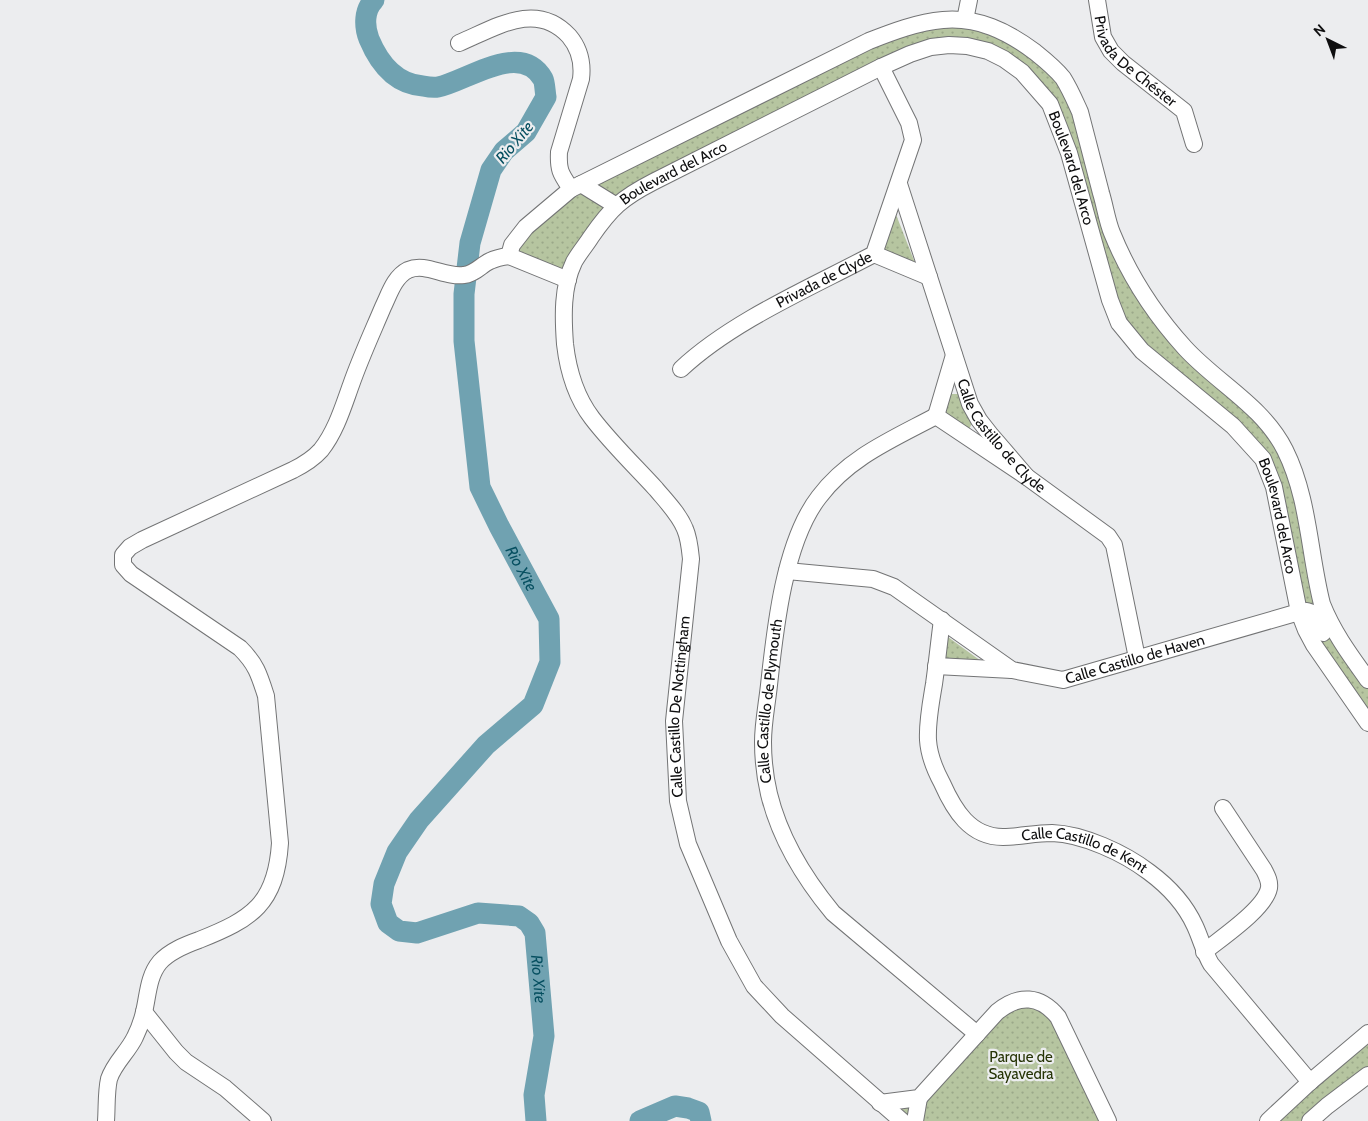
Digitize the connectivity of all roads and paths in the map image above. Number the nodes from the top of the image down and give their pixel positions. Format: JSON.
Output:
{"nodes":[{"id":1,"x":969,"y":0,"type":"edge"},
{"id":2,"x":1097,"y":0,"type":"edge"},
{"id":3,"x":965,"y":20,"type":"junction"},
{"id":4,"x":458,"y":43,"type":"dead end"},
{"id":5,"x":881,"y":67,"type":"junction"},
{"id":6,"x":1194,"y":144,"type":"dead end"},
{"id":7,"x":899,"y":184,"type":"junction"},
{"id":8,"x":576,"y":186,"type":"junction"},
{"id":9,"x":615,"y":205,"type":"junction"},
{"id":10,"x":874,"y":254,"type":"junction"},
{"id":11,"x":509,"y":256,"type":"junction"},
{"id":12,"x":929,"y":277,"type":"junction"},
{"id":13,"x":568,"y":280,"type":"junction"},
{"id":14,"x":954,"y":355,"type":"junction"},
{"id":15,"x":681,"y":369,"type":"dead end"},
{"id":16,"x":936,"y":416,"type":"junction"},
{"id":17,"x":1027,"y":477,"type":"junction"},
{"id":18,"x":787,"y":570,"type":"junction"},
{"id":19,"x":1299,"y":612,"type":"junction"},
{"id":20,"x":942,"y":620,"type":"junction"},
{"id":21,"x":1136,"y":658,"type":"junction"},
{"id":22,"x":1352,"y":658,"type":"junction"},
{"id":23,"x":936,"y":666,"type":"junction"},
{"id":24,"x":1012,"y":670,"type":"junction"},
{"id":25,"x":1368,"y":680,"type":"edge"},
{"id":26,"x":1368,"y":724,"type":"edge"},
{"id":27,"x":1224,"y":808,"type":"dead end"},
{"id":28,"x":1204,"y":952,"type":"junction"},
{"id":29,"x":144,"y":1012,"type":"junction"},
{"id":30,"x":1368,"y":1033,"type":"edge"},
{"id":31,"x":977,"y":1034,"type":"junction"},
{"id":32,"x":1368,"y":1075,"type":"edge"},
{"id":33,"x":1310,"y":1082,"type":"junction"},
{"id":34,"x":920,"y":1098,"type":"junction"},
{"id":35,"x":880,"y":1103,"type":"junction"},
{"id":36,"x":106,"y":1121,"type":"edge"},
{"id":37,"x":263,"y":1121,"type":"edge"},
{"id":38,"x":902,"y":1121,"type":"edge"},
{"id":39,"x":915,"y":1121,"type":"edge"},
{"id":40,"x":1108,"y":1121,"type":"edge"},
{"id":41,"x":1268,"y":1121,"type":"edge"},
{"id":42,"x":1310,"y":1121,"type":"edge"}],
"edges":[{"from":1,"to":3,"type":"street"},
{"from":2,"to":6,"type":"street","name":"Privada De Chéster"},
{"from":3,"to":8,"type":"street","name":"Boulevard del Arco"},
{"from":3,"to":22,"type":"street","name":"Boulevard del Arco"},
{"from":4,"to":8,"type":"street"},
{"from":5,"to":7,"type":"street","name":"Privada de Clyde"},
{"from":5,"to":9,"type":"street","name":"Boulevard del Arco"},
{"from":5,"to":19,"type":"street","name":"Boulevard del Arco"},
{"from":7,"to":10,"type":"street","name":"Privada de Clyde"},
{"from":7,"to":12,"type":"street","name":"Calle Castillo de Clyde"},
{"from":8,"to":9,"type":"street"},
{"from":8,"to":11,"type":"street"},
{"from":9,"to":13,"type":"street","name":"Boulevard del Arco"},
{"from":10,"to":12,"type":"street","name":"Privada de Clyde"},
{"from":10,"to":15,"type":"street","name":"Privada de Clyde"},
{"from":11,"to":13,"type":"street"},
{"from":11,"to":29,"type":"street"},
{"from":12,"to":14,"type":"street","name":"Calle Castillo de Clyde"},
{"from":13,"to":35,"type":"street","name":"Calle Castillo De Nottingham"},
{"from":14,"to":16,"type":"street"},
{"from":14,"to":17,"type":"street","name":"Calle Castillo de Clyde"},
{"from":16,"to":17,"type":"street"},
{"from":16,"to":18,"type":"street","name":"Calle Castillo de Plymouth"},
{"from":17,"to":21,"type":"street","name":"Calle Castillo de Clyde"},
{"from":18,"to":20,"type":"street","name":"Calle Castillo de Haven"},
{"from":18,"to":31,"type":"street","name":"Calle Castillo de Plymouth"},
{"from":19,"to":21,"type":"street","name":"Calle Castillo de Haven"},
{"from":19,"to":22,"type":"street"},
{"from":19,"to":26,"type":"street","name":"Boulevard del Arco"},
{"from":20,"to":23,"type":"street","name":"Calle Castillo de Kent"},
{"from":20,"to":24,"type":"street","name":"Calle Castillo de Haven"},
{"from":21,"to":24,"type":"street","name":"Calle Castillo de Haven"},
{"from":22,"to":25,"type":"street","name":"Boulevard del Arco"},
{"from":23,"to":24,"type":"street"},
{"from":23,"to":28,"type":"street","name":"Calle Castillo de Kent"},
{"from":27,"to":28,"type":"street"},
{"from":28,"to":33,"type":"street","name":"Calle Castillo de Kent"},
{"from":29,"to":36,"type":"street"},
{"from":29,"to":37,"type":"street"},
{"from":30,"to":33,"type":"street"},
{"from":31,"to":34,"type":"street"},
{"from":31,"to":40,"type":"street"},
{"from":32,"to":42,"type":"street"},
{"from":33,"to":41,"type":"street"},
{"from":34,"to":35,"type":"street"},
{"from":34,"to":39,"type":"street"},
{"from":35,"to":38,"type":"street"}]}
